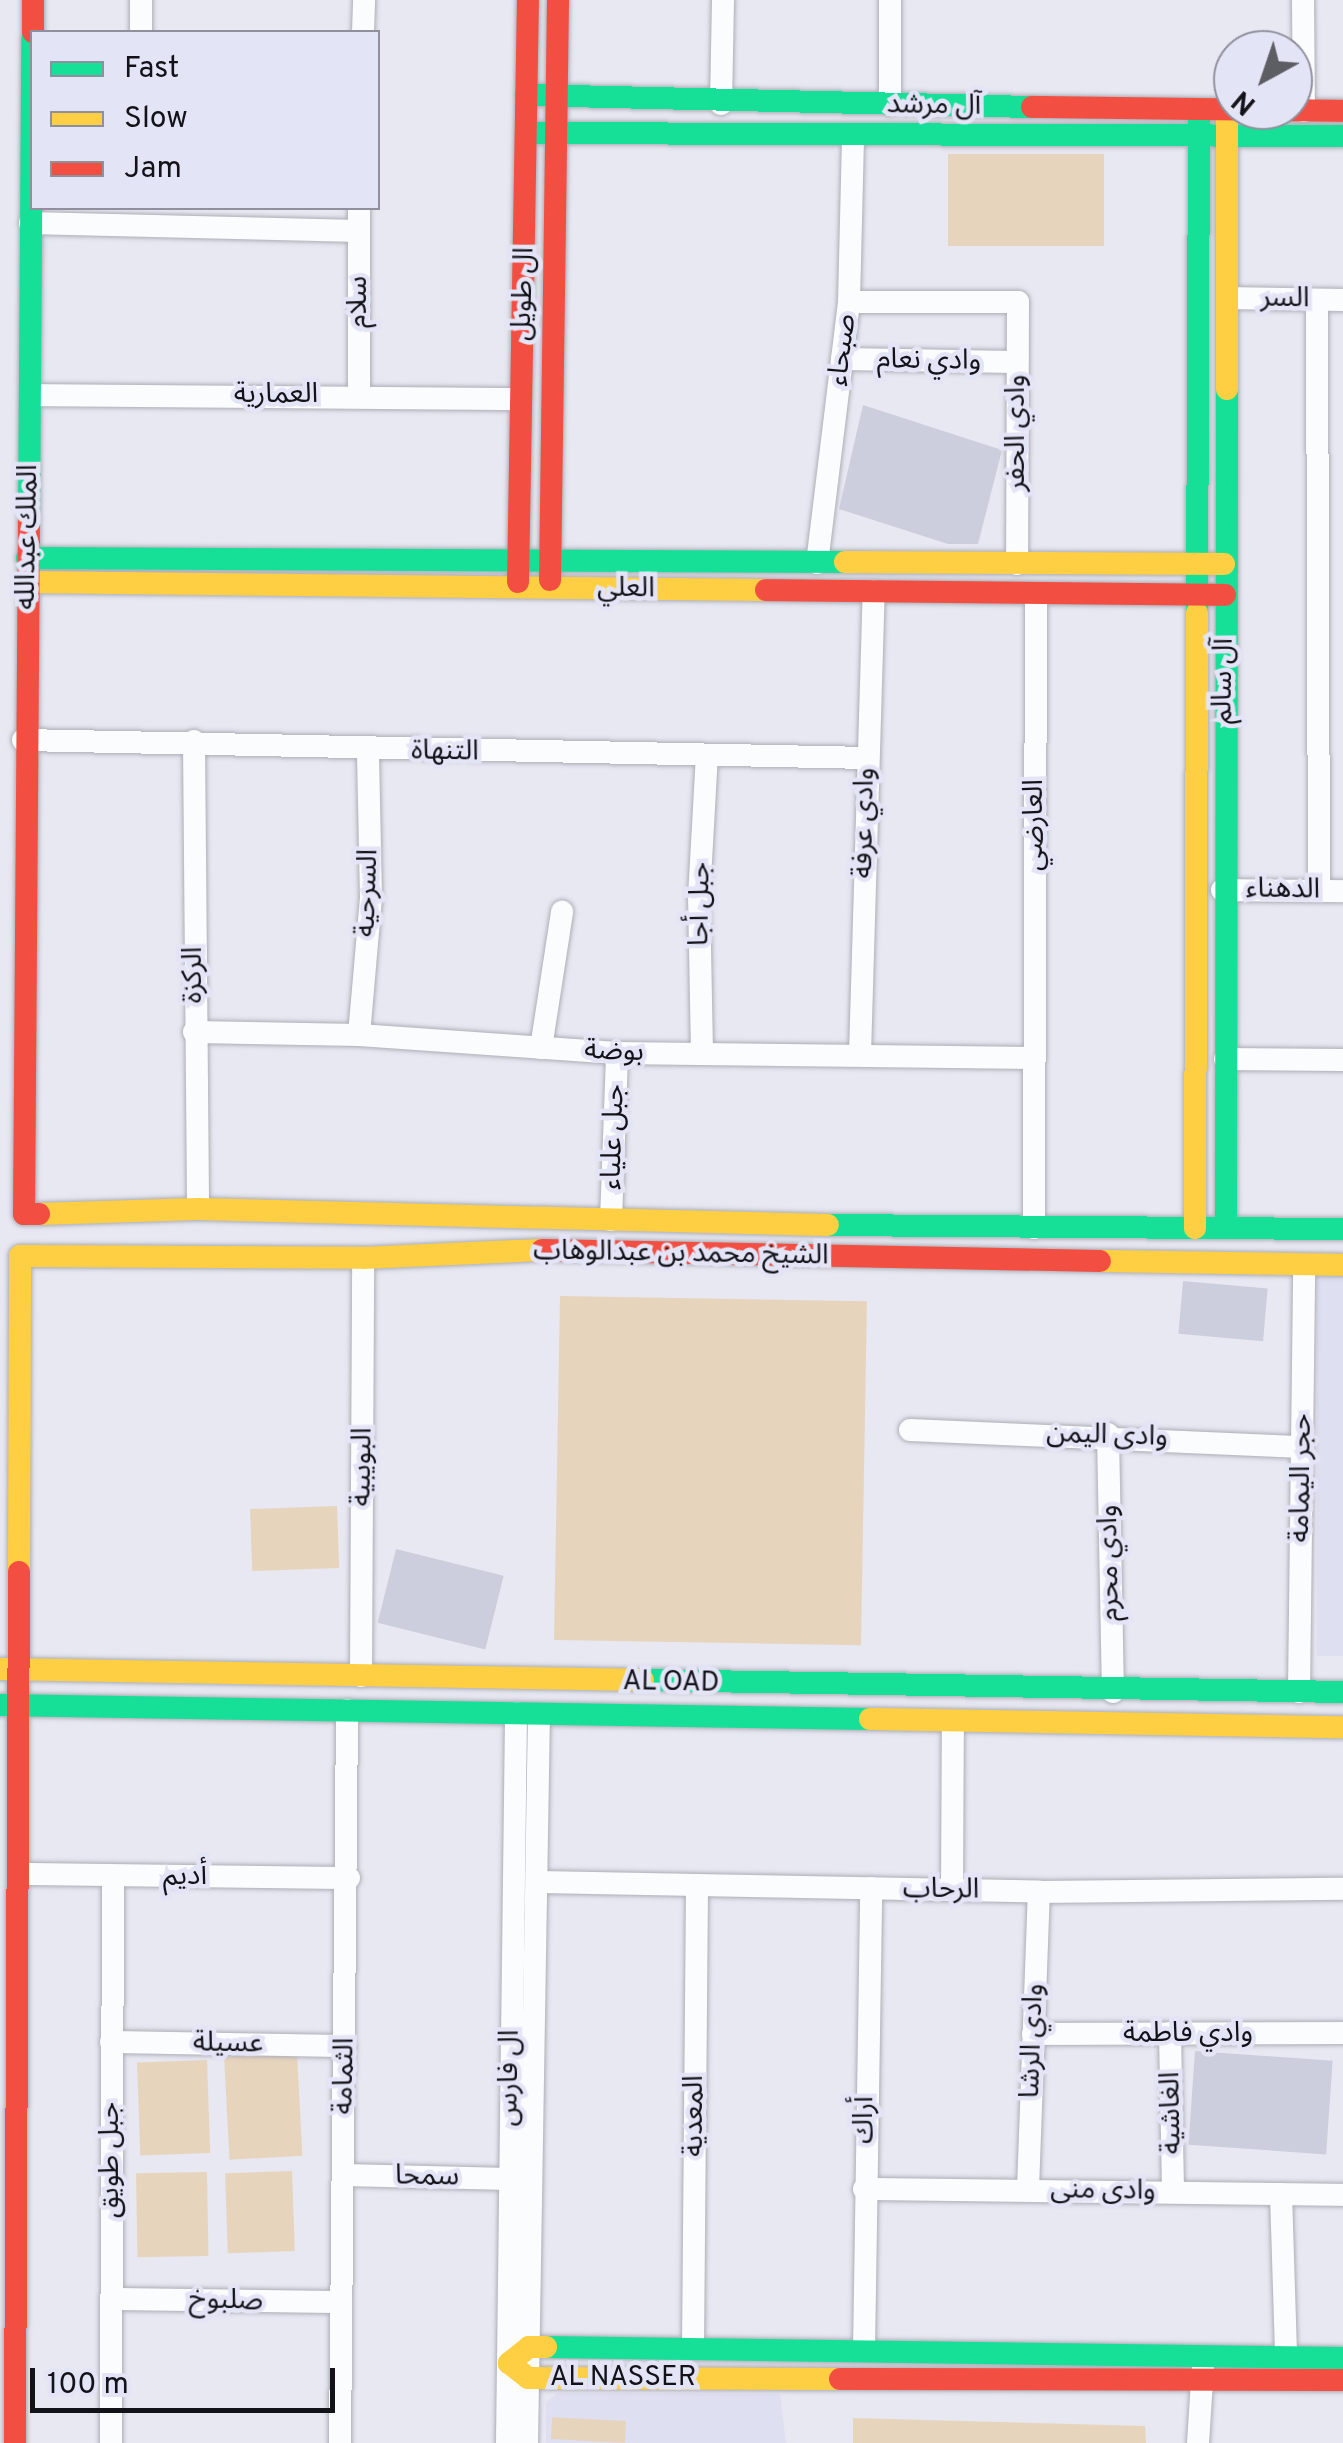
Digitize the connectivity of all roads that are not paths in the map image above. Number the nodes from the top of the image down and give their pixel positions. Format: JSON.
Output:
{"nodes":[{"id":1,"x":33,"y":0,"type":"edge"},
{"id":2,"x":141,"y":0,"type":"edge"},
{"id":3,"x":364,"y":0,"type":"edge"},
{"id":4,"x":528,"y":0,"type":"edge"},
{"id":5,"x":558,"y":0,"type":"edge"},
{"id":6,"x":723,"y":0,"type":"edge"},
{"id":7,"x":890,"y":0,"type":"edge"},
{"id":8,"x":1303,"y":0,"type":"edge"},
{"id":9,"x":32,"y":30,"type":"edge"},
{"id":10,"x":141,"y":30,"type":"edge"},
{"id":11,"x":363,"y":30,"type":"edge"},
{"id":12,"x":1303,"y":30,"type":"edge"},
{"id":13,"x":526,"y":95,"type":"junction"},
{"id":14,"x":556,"y":100,"type":"junction"},
{"id":15,"x":722,"y":104,"type":"junction"},
{"id":16,"x":890,"y":105,"type":"junction"},
{"id":17,"x":1313,"y":111,"type":"edge"},
{"id":18,"x":1343,"y":112,"type":"edge"},
{"id":19,"x":1199,"y":123,"type":"junction"},
{"id":20,"x":1213,"y":123,"type":"edge"},
{"id":21,"x":1227,"y":130,"type":"edge"},
{"id":22,"x":1289,"y":130,"type":"edge"},
{"id":23,"x":558,"y":131,"type":"junction"},
{"id":24,"x":530,"y":133,"type":"junction"},
{"id":25,"x":853,"y":136,"type":"junction"},
{"id":26,"x":1343,"y":136,"type":"edge"},
{"id":27,"x":30,"y":210,"type":"edge"},
{"id":28,"x":135,"y":218,"type":"edge"},
{"id":29,"x":358,"y":219,"type":"edge"},
{"id":30,"x":30,"y":222,"type":"junction"},
{"id":31,"x":1226,"y":298,"type":"junction"},
{"id":32,"x":1316,"y":300,"type":"junction"},
{"id":33,"x":1343,"y":300,"type":"edge"},
{"id":34,"x":849,"y":302,"type":"junction"},
{"id":35,"x":842,"y":359,"type":"junction"},
{"id":36,"x":1016,"y":362,"type":"junction"},
{"id":37,"x":31,"y":396,"type":"junction"},
{"id":38,"x":359,"y":396,"type":"junction"},
{"id":39,"x":521,"y":399,"type":"junction"},
{"id":40,"x":1332,"y":468,"type":"edge"},
{"id":41,"x":518,"y":563,"type":"junction"},
{"id":42,"x":548,"y":563,"type":"junction"},
{"id":43,"x":817,"y":563,"type":"junction"},
{"id":44,"x":1197,"y":563,"type":"junction"},
{"id":45,"x":1018,"y":564,"type":"junction"},
{"id":46,"x":1224,"y":564,"type":"junction"},
{"id":47,"x":27,"y":570,"type":"junction"},
{"id":48,"x":518,"y":588,"type":"junction"},
{"id":49,"x":550,"y":588,"type":"junction"},
{"id":50,"x":874,"y":591,"type":"junction"},
{"id":51,"x":1036,"y":593,"type":"junction"},
{"id":52,"x":1197,"y":595,"type":"junction"},
{"id":53,"x":1226,"y":595,"type":"junction"},
{"id":54,"x":1332,"y":726,"type":"edge"},
{"id":55,"x":23,"y":740,"type":"junction"},
{"id":56,"x":194,"y":741,"type":"junction"},
{"id":57,"x":368,"y":751,"type":"junction"},
{"id":58,"x":707,"y":756,"type":"junction"},
{"id":59,"x":867,"y":758,"type":"junction"},
{"id":60,"x":1222,"y":890,"type":"junction"},
{"id":61,"x":1331,"y":891,"type":"edge"},
{"id":62,"x":562,"y":912,"type":"dead end"},
{"id":63,"x":194,"y":1032,"type":"junction"},
{"id":64,"x":359,"y":1035,"type":"junction"},
{"id":65,"x":541,"y":1048,"type":"junction"},
{"id":66,"x":702,"y":1052,"type":"junction"},
{"id":67,"x":617,"y":1053,"type":"junction"},
{"id":68,"x":860,"y":1054,"type":"junction"},
{"id":69,"x":1034,"y":1058,"type":"junction"},
{"id":70,"x":1224,"y":1059,"type":"junction"},
{"id":71,"x":1343,"y":1060,"type":"edge"},
{"id":72,"x":0,"y":1205,"type":"edge"},
{"id":73,"x":198,"y":1209,"type":"junction"},
{"id":74,"x":24,"y":1214,"type":"junction"},
{"id":75,"x":611,"y":1220,"type":"junction"},
{"id":76,"x":874,"y":1226,"type":"junction"},
{"id":77,"x":1034,"y":1228,"type":"junction"},
{"id":78,"x":1195,"y":1228,"type":"junction"},
{"id":79,"x":1226,"y":1228,"type":"junction"},
{"id":80,"x":1343,"y":1230,"type":"edge"},
{"id":81,"x":363,"y":1258,"type":"junction"},
{"id":82,"x":875,"y":1258,"type":"junction"},
{"id":83,"x":10,"y":1259,"type":"edge"},
{"id":84,"x":1304,"y":1265,"type":"junction"},
{"id":85,"x":1343,"y":1265,"type":"edge"},
{"id":86,"x":910,"y":1430,"type":"dead end"},
{"id":87,"x":1108,"y":1434,"type":"junction"},
{"id":88,"x":1303,"y":1448,"type":"junction"},
{"id":89,"x":11,"y":1669,"type":"edge"},
{"id":90,"x":361,"y":1676,"type":"junction"},
{"id":91,"x":1113,"y":1692,"type":"junction"},
{"id":92,"x":1299,"y":1692,"type":"junction"},
{"id":93,"x":1343,"y":1692,"type":"edge"},
{"id":94,"x":12,"y":1706,"type":"edge"},
{"id":95,"x":347,"y":1710,"type":"junction"},
{"id":96,"x":527,"y":1714,"type":"junction"},
{"id":97,"x":954,"y":1720,"type":"junction"},
{"id":98,"x":1343,"y":1727,"type":"edge"},
{"id":99,"x":22,"y":1874,"type":"junction"},
{"id":100,"x":114,"y":1876,"type":"junction"},
{"id":101,"x":348,"y":1878,"type":"junction"},
{"id":102,"x":540,"y":1882,"type":"junction"},
{"id":103,"x":697,"y":1885,"type":"junction"},
{"id":104,"x":871,"y":1888,"type":"junction"},
{"id":105,"x":1343,"y":1889,"type":"edge"},
{"id":106,"x":952,"y":1890,"type":"junction"},
{"id":107,"x":1039,"y":1892,"type":"junction"},
{"id":108,"x":1343,"y":2033,"type":"edge"},
{"id":109,"x":1032,"y":2034,"type":"junction"},
{"id":110,"x":1170,"y":2034,"type":"junction"},
{"id":111,"x":111,"y":2042,"type":"junction"},
{"id":112,"x":345,"y":2046,"type":"junction"},
{"id":113,"x":344,"y":2175,"type":"junction"},
{"id":114,"x":509,"y":2178,"type":"junction"},
{"id":115,"x":864,"y":2189,"type":"junction"},
{"id":116,"x":1028,"y":2190,"type":"junction"},
{"id":117,"x":1173,"y":2192,"type":"junction"},
{"id":118,"x":1281,"y":2194,"type":"junction"},
{"id":119,"x":1343,"y":2194,"type":"edge"},
{"id":120,"x":111,"y":2299,"type":"junction"},
{"id":121,"x":340,"y":2302,"type":"junction"},
{"id":122,"x":530,"y":2347,"type":"junction"},
{"id":123,"x":694,"y":2348,"type":"junction"},
{"id":124,"x":864,"y":2351,"type":"junction"},
{"id":125,"x":1286,"y":2358,"type":"junction"},
{"id":126,"x":1343,"y":2358,"type":"edge"},
{"id":127,"x":509,"y":2362,"type":"junction"},
{"id":128,"x":1203,"y":2368,"type":"junction"},
{"id":129,"x":528,"y":2378,"type":"junction"},
{"id":130,"x":1343,"y":2380,"type":"edge"},
{"id":131,"x":15,"y":2443,"type":"edge"},
{"id":132,"x":111,"y":2443,"type":"edge"},
{"id":133,"x":340,"y":2443,"type":"edge"},
{"id":134,"x":507,"y":2443,"type":"edge"},
{"id":135,"x":527,"y":2443,"type":"edge"},
{"id":136,"x":1198,"y":2443,"type":"edge"}],
"edges":[{"from":1,"to":9,"type":"street","name":"الملك عبدالله"},
{"from":2,"to":10,"type":"street"},
{"from":3,"to":11,"type":"street"},
{"from":4,"to":13,"type":"street","name":"ال طويل"},
{"from":5,"to":14,"type":"street","name":"ال طويل"},
{"from":6,"to":15,"type":"street"},
{"from":7,"to":16,"type":"street"},
{"from":8,"to":12,"type":"street"},
{"from":13,"to":14,"type":"street","name":"آل مرشد"},
{"from":13,"to":24,"type":"street","name":"ال طويل"},
{"from":14,"to":15,"type":"street","name":"آل مرشد"},
{"from":14,"to":23,"type":"street","name":"ال طويل"},
{"from":15,"to":16,"type":"street","name":"آل مرشد"},
{"from":16,"to":19,"type":"street","name":"آل مرشد"},
{"from":17,"to":18,"type":"street","name":"آل مرشد"},
{"from":19,"to":20,"type":"street","name":"آل مرشد"},
{"from":19,"to":25,"type":"street","name":"آل مرشد"},
{"from":19,"to":44,"type":"street","name":"آل سالم"},
{"from":21,"to":31,"type":"street","name":"آل سالم"},
{"from":22,"to":26,"type":"street","name":"آل مرشد"},
{"from":23,"to":24,"type":"street","name":"آل مرشد"},
{"from":23,"to":25,"type":"street","name":"آل مرشد"},
{"from":23,"to":42,"type":"street","name":"ال طويل"},
{"from":24,"to":39,"type":"street","name":"ال طويل"},
{"from":25,"to":34,"type":"street","name":"صبحاء"},
{"from":27,"to":30,"type":"street","name":"الملك عبدالله"},
{"from":28,"to":29,"type":"street"},
{"from":28,"to":30,"type":"street"},
{"from":29,"to":38,"type":"street","name":"سلام"},
{"from":30,"to":37,"type":"street","name":"الملك عبدالله"},
{"from":31,"to":32,"type":"street","name":"السر"},
{"from":31,"to":46,"type":"street","name":"آل سالم"},
{"from":32,"to":33,"type":"street","name":"السر"},
{"from":32,"to":40,"type":"street"},
{"from":34,"to":35,"type":"street","name":"صبحاء"},
{"from":34,"to":36,"type":"street","name":"وادي الحفر"},
{"from":35,"to":36,"type":"street","name":"وادي نعام"},
{"from":35,"to":43,"type":"street","name":"صبحاء"},
{"from":36,"to":45,"type":"street","name":"وادي الحفر"},
{"from":37,"to":38,"type":"street","name":"العمارية"},
{"from":37,"to":47,"type":"street","name":"الملك عبدالله"},
{"from":38,"to":39,"type":"street","name":"العمارية"},
{"from":39,"to":41,"type":"street","name":"ال طويل"},
{"from":40,"to":54,"type":"street"},
{"from":41,"to":42,"type":"street","name":"العلي"},
{"from":41,"to":47,"type":"street","name":"العلي"},
{"from":41,"to":48,"type":"street","name":"ال طويل"},
{"from":42,"to":43,"type":"street","name":"العلي"},
{"from":42,"to":49,"type":"street","name":"ال طويل"},
{"from":43,"to":45,"type":"street","name":"العلي"},
{"from":44,"to":45,"type":"street","name":"العلي"},
{"from":44,"to":46,"type":"street","name":"العلي"},
{"from":44,"to":52,"type":"street","name":"آل سالم"},
{"from":46,"to":53,"type":"street","name":"آل سالم"},
{"from":47,"to":48,"type":"street","name":"العلي"},
{"from":47,"to":55,"type":"street","name":"الملك عبدالله"},
{"from":48,"to":49,"type":"street","name":"العلي"},
{"from":49,"to":50,"type":"street","name":"العلي"},
{"from":50,"to":51,"type":"street","name":"العلي"},
{"from":50,"to":59,"type":"street","name":"وادي عرفة"},
{"from":51,"to":52,"type":"street","name":"العلي"},
{"from":51,"to":69,"type":"street","name":"العارضي"},
{"from":52,"to":53,"type":"street","name":"العلي"},
{"from":52,"to":78,"type":"street","name":"آل سالم"},
{"from":53,"to":60,"type":"street","name":"آل سالم"},
{"from":54,"to":61,"type":"street"},
{"from":55,"to":56,"type":"street","name":"التنهاة"},
{"from":55,"to":74,"type":"street","name":"الملك عبدالله"},
{"from":56,"to":57,"type":"street","name":"التنهاة"},
{"from":56,"to":63,"type":"street","name":"الركزة"},
{"from":57,"to":58,"type":"street","name":"التنهاة"},
{"from":57,"to":64,"type":"street","name":"السرحية"},
{"from":58,"to":59,"type":"street","name":"التنهاة"},
{"from":58,"to":66,"type":"street","name":"جبل أجا"},
{"from":59,"to":68,"type":"street","name":"وادي عرفة"},
{"from":60,"to":61,"type":"street","name":"الدهناء"},
{"from":60,"to":70,"type":"street","name":"آل سالم"},
{"from":62,"to":65,"type":"street"},
{"from":63,"to":64,"type":"street","name":"بوضة"},
{"from":63,"to":73,"type":"street","name":"الركزة"},
{"from":64,"to":65,"type":"street","name":"بوضة"},
{"from":65,"to":67,"type":"street","name":"بوضة"},
{"from":66,"to":67,"type":"street","name":"بوضة"},
{"from":66,"to":68,"type":"street","name":"بوضة"},
{"from":67,"to":75,"type":"street","name":"جبل علياء"},
{"from":68,"to":69,"type":"street","name":"بوضة"},
{"from":69,"to":77,"type":"street","name":"العارضي"},
{"from":70,"to":71,"type":"street"},
{"from":70,"to":79,"type":"street","name":"آل سالم"},
{"from":72,"to":74,"type":"street"},
{"from":73,"to":74,"type":"street","name":"الشيخ محمد بن عبدالوهاب"},
{"from":73,"to":75,"type":"street","name":"الشيخ محمد بن عبدالوهاب"},
{"from":74,"to":83,"type":"street","name":"الملك عبدالله"},
{"from":75,"to":76,"type":"street","name":"الشيخ محمد بن عبدالوهاب"},
{"from":76,"to":77,"type":"street","name":"الشيخ محمد بن عبدالوهاب"},
{"from":76,"to":82,"type":"street"},
{"from":77,"to":78,"type":"street","name":"الشيخ محمد بن عبدالوهاب"},
{"from":78,"to":79,"type":"street","name":"الشيخ محمد بن عبدالوهاب"},
{"from":79,"to":80,"type":"street","name":"الشيخ محمد بن عبدالوهاب"},
{"from":81,"to":82,"type":"street","name":"الشيخ محمد بن عبدالوهاب"},
{"from":81,"to":83,"type":"street","name":"الشيخ محمد بن عبدالوهاب"},
{"from":81,"to":90,"type":"street","name":"البويبية"},
{"from":82,"to":84,"type":"street","name":"الشيخ محمد بن عبدالوهاب"},
{"from":83,"to":89,"type":"street"},
{"from":84,"to":85,"type":"street","name":"الشيخ محمد بن عبدالوهاب"},
{"from":84,"to":88,"type":"street","name":"حجر اليمامة"},
{"from":86,"to":87,"type":"street","name":"وادى اليمن"},
{"from":87,"to":88,"type":"street","name":"وادى اليمن"},
{"from":87,"to":91,"type":"street","name":"وادي محرم"},
{"from":88,"to":92,"type":"street","name":"حجر اليمامة"},
{"from":89,"to":90,"type":"street","name":"AL OAD"},
{"from":89,"to":94,"type":"street"},
{"from":90,"to":91,"type":"street","name":"AL OAD"},
{"from":91,"to":92,"type":"street","name":"AL OAD"},
{"from":92,"to":93,"type":"street","name":"AL OAD"},
{"from":94,"to":95,"type":"street","name":"AL OAD"},
{"from":94,"to":99,"type":"street"},
{"from":95,"to":96,"type":"street","name":"AL OAD"},
{"from":95,"to":101,"type":"street","name":"الثمامة"},
{"from":96,"to":97,"type":"street","name":"AL OAD"},
{"from":96,"to":102,"type":"street","name":"ال فارس"},
{"from":96,"to":114,"type":"street","name":"ال فارس"},
{"from":97,"to":98,"type":"street","name":"AL OAD"},
{"from":97,"to":106,"type":"street"},
{"from":99,"to":100,"type":"street","name":"أديم"},
{"from":99,"to":131,"type":"street"},
{"from":100,"to":101,"type":"street","name":"أديم"},
{"from":100,"to":111,"type":"street","name":"جبل طويق"},
{"from":101,"to":112,"type":"street","name":"الثمامة"},
{"from":102,"to":103,"type":"street","name":"الرحاب"},
{"from":102,"to":122,"type":"street","name":"ال فارس"},
{"from":103,"to":104,"type":"street","name":"الرحاب"},
{"from":103,"to":123,"type":"street","name":"المعدية"},
{"from":104,"to":106,"type":"street","name":"الرحاب"},
{"from":104,"to":115,"type":"street","name":"أراك"},
{"from":105,"to":107,"type":"street","name":"الرحاب"},
{"from":106,"to":107,"type":"street","name":"الرحاب"},
{"from":107,"to":109,"type":"street","name":"وادي الرشا"},
{"from":108,"to":110,"type":"street","name":"وادي فاطمة"},
{"from":109,"to":110,"type":"street","name":"وادي فاطمة"},
{"from":109,"to":116,"type":"street","name":"وادي الرشا"},
{"from":110,"to":117,"type":"street","name":"الغاشية"},
{"from":111,"to":112,"type":"street","name":"عسيلة"},
{"from":111,"to":120,"type":"street","name":"جبل طويق"},
{"from":112,"to":113,"type":"street","name":"الثمامة"},
{"from":113,"to":114,"type":"street","name":"سمحا"},
{"from":113,"to":121,"type":"street","name":"الثمامة"},
{"from":114,"to":127,"type":"street","name":"ال فارس"},
{"from":115,"to":116,"type":"street","name":"وادى منى"},
{"from":115,"to":124,"type":"street","name":"أراك"},
{"from":116,"to":117,"type":"street","name":"وادى منى"},
{"from":117,"to":118,"type":"street","name":"وادى منى"},
{"from":118,"to":119,"type":"street","name":"وادى منى"},
{"from":118,"to":125,"type":"street"},
{"from":120,"to":121,"type":"street","name":"صلبوخ"},
{"from":120,"to":132,"type":"street","name":"جبل طويق"},
{"from":121,"to":133,"type":"street","name":"الثمامة"},
{"from":122,"to":123,"type":"street","name":"AL NASSER"},
{"from":122,"to":127,"type":"street","name":"AL NASSER"},
{"from":122,"to":129,"type":"street","name":"ال فارس"},
{"from":123,"to":124,"type":"street","name":"AL NASSER"},
{"from":124,"to":128,"type":"street","name":"AL NASSER"},
{"from":125,"to":126,"type":"street","name":"AL NASSER"},
{"from":125,"to":128,"type":"street","name":"AL NASSER"},
{"from":127,"to":129,"type":"street","name":"AL NASSER"},
{"from":127,"to":134,"type":"street","name":"ال فارس"},
{"from":128,"to":129,"type":"street","name":"AL NASSER"},
{"from":128,"to":130,"type":"street","name":"AL NASSER"},
{"from":128,"to":136,"type":"street"},
{"from":129,"to":135,"type":"street","name":"ال فارس"}]}
